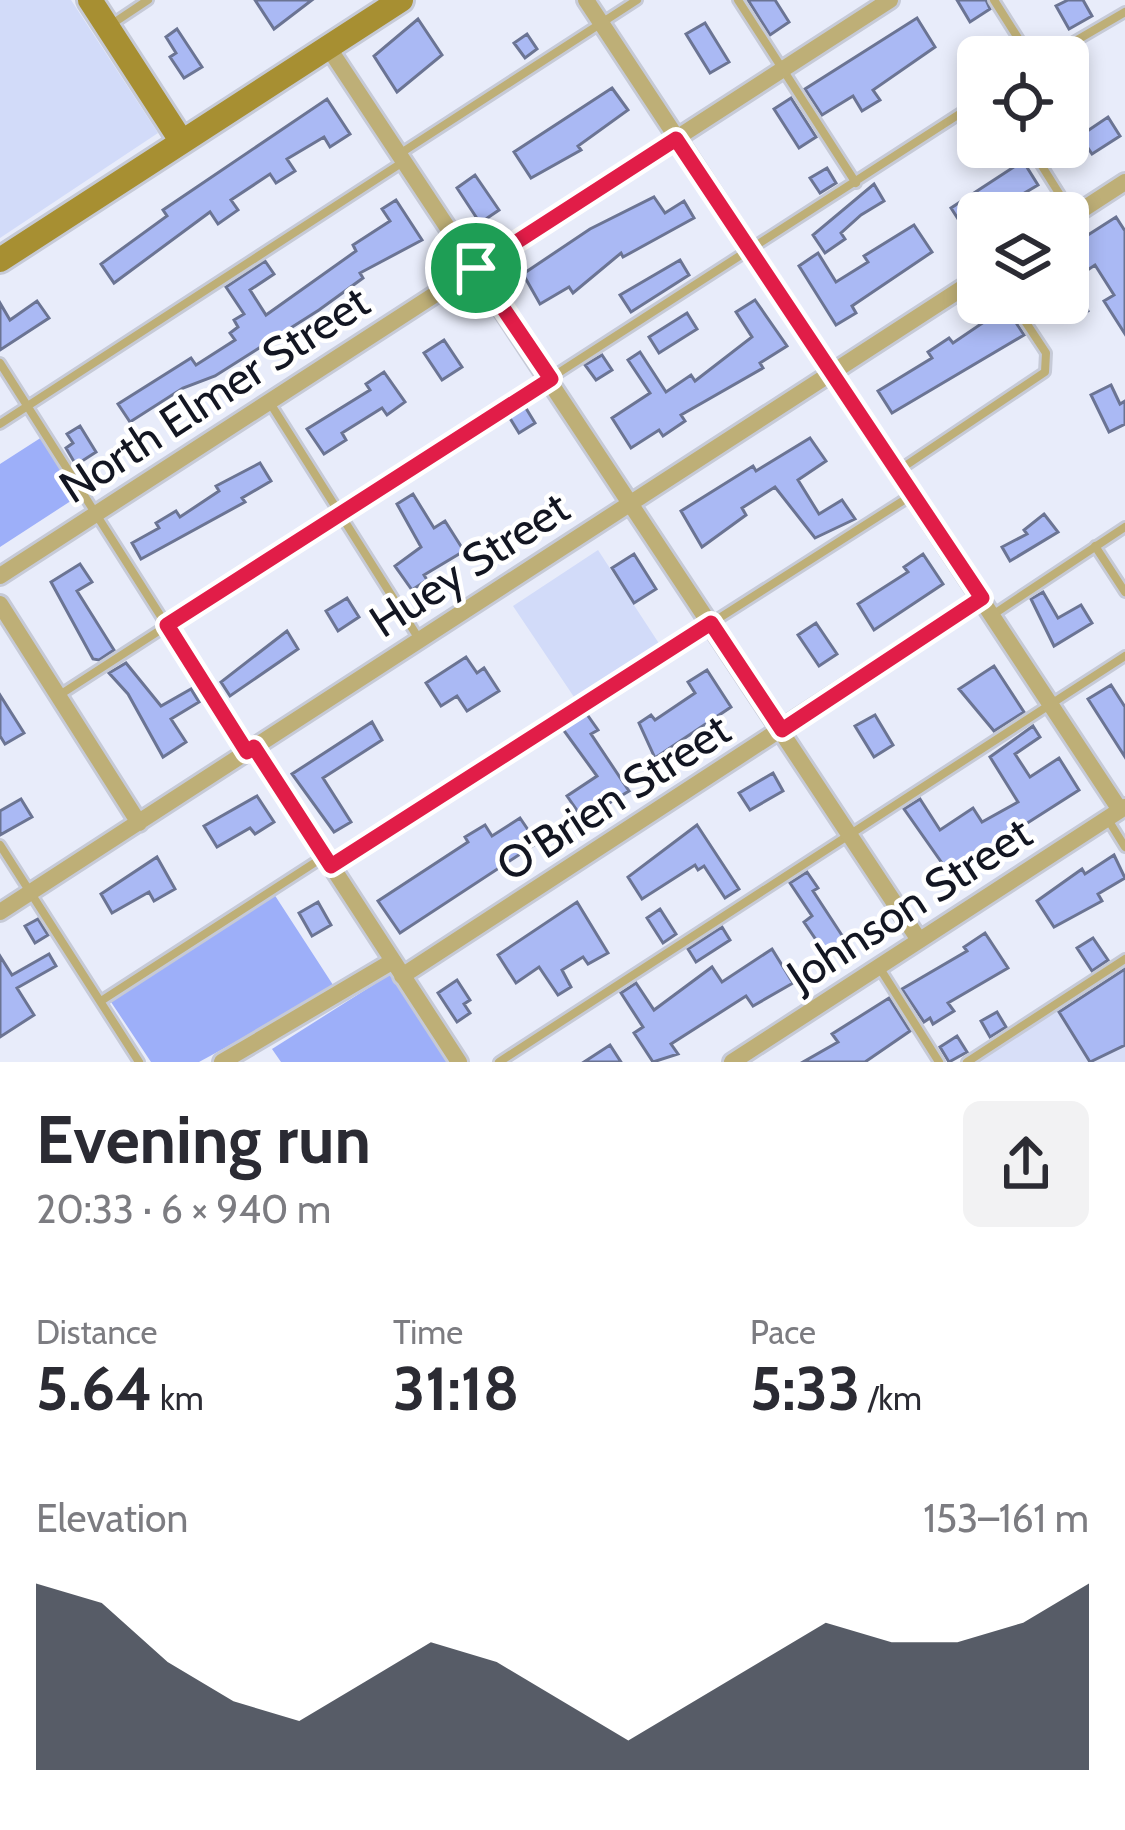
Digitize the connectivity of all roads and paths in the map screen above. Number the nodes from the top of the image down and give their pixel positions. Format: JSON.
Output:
{"nodes":[{"id":1,"x":90,"y":0,"type":"edge"},
{"id":2,"x":148,"y":0,"type":"edge"},
{"id":3,"x":586,"y":0,"type":"edge"},
{"id":4,"x":637,"y":0,"type":"edge"},
{"id":5,"x":738,"y":0,"type":"edge"},
{"id":6,"x":890,"y":0,"type":"edge"},
{"id":7,"x":994,"y":0,"type":"edge"},
{"id":8,"x":398,"y":1,"type":"edge"},
{"id":9,"x":1125,"y":12,"type":"edge"},
{"id":10,"x":601,"y":24,"type":"junction"},
{"id":11,"x":107,"y":27,"type":"junction"},
{"id":12,"x":1017,"y":36,"type":"edge"},
{"id":13,"x":1084,"y":36,"type":"edge"},
{"id":14,"x":328,"y":47,"type":"junction"},
{"id":15,"x":782,"y":69,"type":"junction"},
{"id":16,"x":957,"y":116,"type":"edge"},
{"id":17,"x":676,"y":139,"type":"junction"},
{"id":18,"x":182,"y":142,"type":"junction"},
{"id":19,"x":402,"y":158,"type":"junction"},
{"id":20,"x":1125,"y":182,"type":"edge"},
{"id":21,"x":856,"y":183,"type":"junction"},
{"id":22,"x":1089,"y":205,"type":"edge"},
{"id":23,"x":751,"y":251,"type":"junction"},
{"id":24,"x":0,"y":260,"type":"edge"},
{"id":25,"x":476,"y":268,"type":"junction"},
{"id":26,"x":957,"y":292,"type":"edge"},
{"id":27,"x":1027,"y":324,"type":"edge"},
{"id":28,"x":0,"y":363,"type":"edge"},
{"id":29,"x":832,"y":373,"type":"junction"},
{"id":30,"x":551,"y":379,"type":"junction"},
{"id":31,"x":269,"y":402,"type":"junction"},
{"id":32,"x":28,"y":406,"type":"junction"},
{"id":33,"x":0,"y":424,"type":"edge"},
{"id":34,"x":897,"y":471,"type":"junction"},
{"id":35,"x":913,"y":494,"type":"junction"},
{"id":36,"x":633,"y":501,"type":"junction"},
{"id":37,"x":96,"y":513,"type":"junction"},
{"id":38,"x":345,"y":514,"type":"junction"},
{"id":39,"x":1125,"y":527,"type":"edge"},
{"id":40,"x":1095,"y":546,"type":"junction"},
{"id":41,"x":0,"y":576,"type":"edge"},
{"id":42,"x":1125,"y":592,"type":"edge"},
{"id":43,"x":982,"y":598,"type":"junction"},
{"id":44,"x":0,"y":604,"type":"edge"},
{"id":45,"x":993,"y":614,"type":"junction"},
{"id":46,"x":711,"y":623,"type":"junction"},
{"id":47,"x":167,"y":625,"type":"junction"},
{"id":48,"x":419,"y":639,"type":"junction"},
{"id":49,"x":1125,"y":656,"type":"edge"},
{"id":50,"x":58,"y":697,"type":"junction"},
{"id":51,"x":1051,"y":705,"type":"junction"},
{"id":52,"x":782,"y":730,"type":"junction"},
{"id":53,"x":251,"y":750,"type":"junction"},
{"id":54,"x":1117,"y":812,"type":"edge"},
{"id":55,"x":139,"y":823,"type":"junction"},
{"id":56,"x":850,"y":836,"type":"junction"},
{"id":57,"x":0,"y":845,"type":"edge"},
{"id":58,"x":1125,"y":848,"type":"edge"},
{"id":59,"x":328,"y":861,"type":"junction"},
{"id":60,"x":31,"y":893,"type":"junction"},
{"id":61,"x":0,"y":912,"type":"edge"},
{"id":62,"x":920,"y":940,"type":"junction"},
{"id":63,"x":1125,"y":959,"type":"edge"},
{"id":64,"x":878,"y":967,"type":"junction"},
{"id":65,"x":397,"y":968,"type":"junction"},
{"id":66,"x":101,"y":1001,"type":"junction"},
{"id":67,"x":761,"y":1043,"type":"junction"},
{"id":68,"x":140,"y":1062,"type":"edge"},
{"id":69,"x":223,"y":1062,"type":"edge"},
{"id":70,"x":458,"y":1062,"type":"edge"},
{"id":71,"x":499,"y":1062,"type":"edge"},
{"id":72,"x":732,"y":1062,"type":"edge"},
{"id":73,"x":773,"y":1062,"type":"edge"},
{"id":74,"x":939,"y":1062,"type":"edge"},
{"id":75,"x":967,"y":1062,"type":"edge"}],
"edges":[{"from":1,"to":11,"type":"street"},
{"from":2,"to":11,"type":"lane"},
{"from":3,"to":10,"type":"street"},
{"from":4,"to":10,"type":"lane"},
{"from":5,"to":15,"type":"lane"},
{"from":6,"to":15,"type":"street","name":"North Elmer Street"},
{"from":7,"to":12,"type":"lane"},
{"from":8,"to":14,"type":"street"},
{"from":9,"to":13,"type":"lane"},
{"from":10,"to":17,"type":"street"},
{"from":10,"to":19,"type":"lane"},
{"from":11,"to":18,"type":"street"},
{"from":14,"to":18,"type":"street"},
{"from":14,"to":19,"type":"street"},
{"from":15,"to":17,"type":"street","name":"North Elmer Street"},
{"from":15,"to":21,"type":"lane"},
{"from":16,"to":21,"type":"lane"},
{"from":17,"to":23,"type":"street"},
{"from":17,"to":25,"type":"street","name":"North Elmer Street"},
{"from":18,"to":24,"type":"street"},
{"from":19,"to":25,"type":"street"},
{"from":19,"to":32,"type":"lane"},
{"from":20,"to":22,"type":"street"},
{"from":21,"to":23,"type":"lane"},
{"from":23,"to":29,"type":"street"},
{"from":23,"to":30,"type":"lane"},
{"from":25,"to":30,"type":"street"},
{"from":25,"to":31,"type":"street","name":"North Elmer Street"},
{"from":26,"to":29,"type":"street","name":"Huey Street"},
{"from":27,"to":34,"type":"lane"},
{"from":28,"to":32,"type":"lane"},
{"from":29,"to":34,"type":"street"},
{"from":29,"to":36,"type":"street","name":"Huey Street"},
{"from":30,"to":36,"type":"street"},
{"from":30,"to":38,"type":"lane"},
{"from":31,"to":37,"type":"street","name":"North Elmer Street"},
{"from":31,"to":38,"type":"lane"},
{"from":32,"to":33,"type":"lane"},
{"from":32,"to":37,"type":"lane"},
{"from":34,"to":35,"type":"street"},
{"from":35,"to":43,"type":"street"},
{"from":35,"to":46,"type":"lane"},
{"from":36,"to":46,"type":"street"},
{"from":36,"to":48,"type":"street","name":"Huey Street"},
{"from":37,"to":41,"type":"street","name":"North Elmer Street"},
{"from":37,"to":47,"type":"lane"},
{"from":38,"to":47,"type":"lane"},
{"from":38,"to":48,"type":"lane"},
{"from":39,"to":40,"type":"lane"},
{"from":40,"to":42,"type":"lane"},
{"from":40,"to":45,"type":"lane"},
{"from":43,"to":45,"type":"street"},
{"from":43,"to":52,"type":"street","name":"O'Brien Street"},
{"from":44,"to":50,"type":"street"},
{"from":45,"to":51,"type":"street"},
{"from":46,"to":52,"type":"street"},
{"from":46,"to":59,"type":"lane"},
{"from":47,"to":50,"type":"lane"},
{"from":47,"to":53,"type":"lane"},
{"from":48,"to":53,"type":"street","name":"Huey Street"},
{"from":49,"to":51,"type":"lane"},
{"from":50,"to":55,"type":"street"},
{"from":51,"to":54,"type":"street"},
{"from":51,"to":56,"type":"lane"},
{"from":52,"to":56,"type":"street"},
{"from":52,"to":65,"type":"street","name":"O'Brien Street"},
{"from":53,"to":55,"type":"street","name":"Huey Street"},
{"from":53,"to":59,"type":"street"},
{"from":54,"to":58,"type":"lane"},
{"from":54,"to":62,"type":"street","name":"Johnson Street"},
{"from":55,"to":60,"type":"street","name":"Huey Street"},
{"from":56,"to":62,"type":"street"},
{"from":56,"to":71,"type":"lane"},
{"from":57,"to":60,"type":"lane"},
{"from":59,"to":65,"type":"street"},
{"from":59,"to":66,"type":"lane"},
{"from":60,"to":61,"type":"street","name":"Huey Street"},
{"from":60,"to":66,"type":"lane"},
{"from":62,"to":64,"type":"street","name":"Johnson Street"},
{"from":63,"to":75,"type":"lane"},
{"from":64,"to":67,"type":"street","name":"Johnson Street"},
{"from":64,"to":74,"type":"lane"},
{"from":65,"to":69,"type":"street","name":"O'Brien Street"},
{"from":65,"to":70,"type":"street"},
{"from":66,"to":68,"type":"lane"},
{"from":67,"to":72,"type":"street","name":"Johnson Street"},
{"from":67,"to":73,"type":"street"}]}
